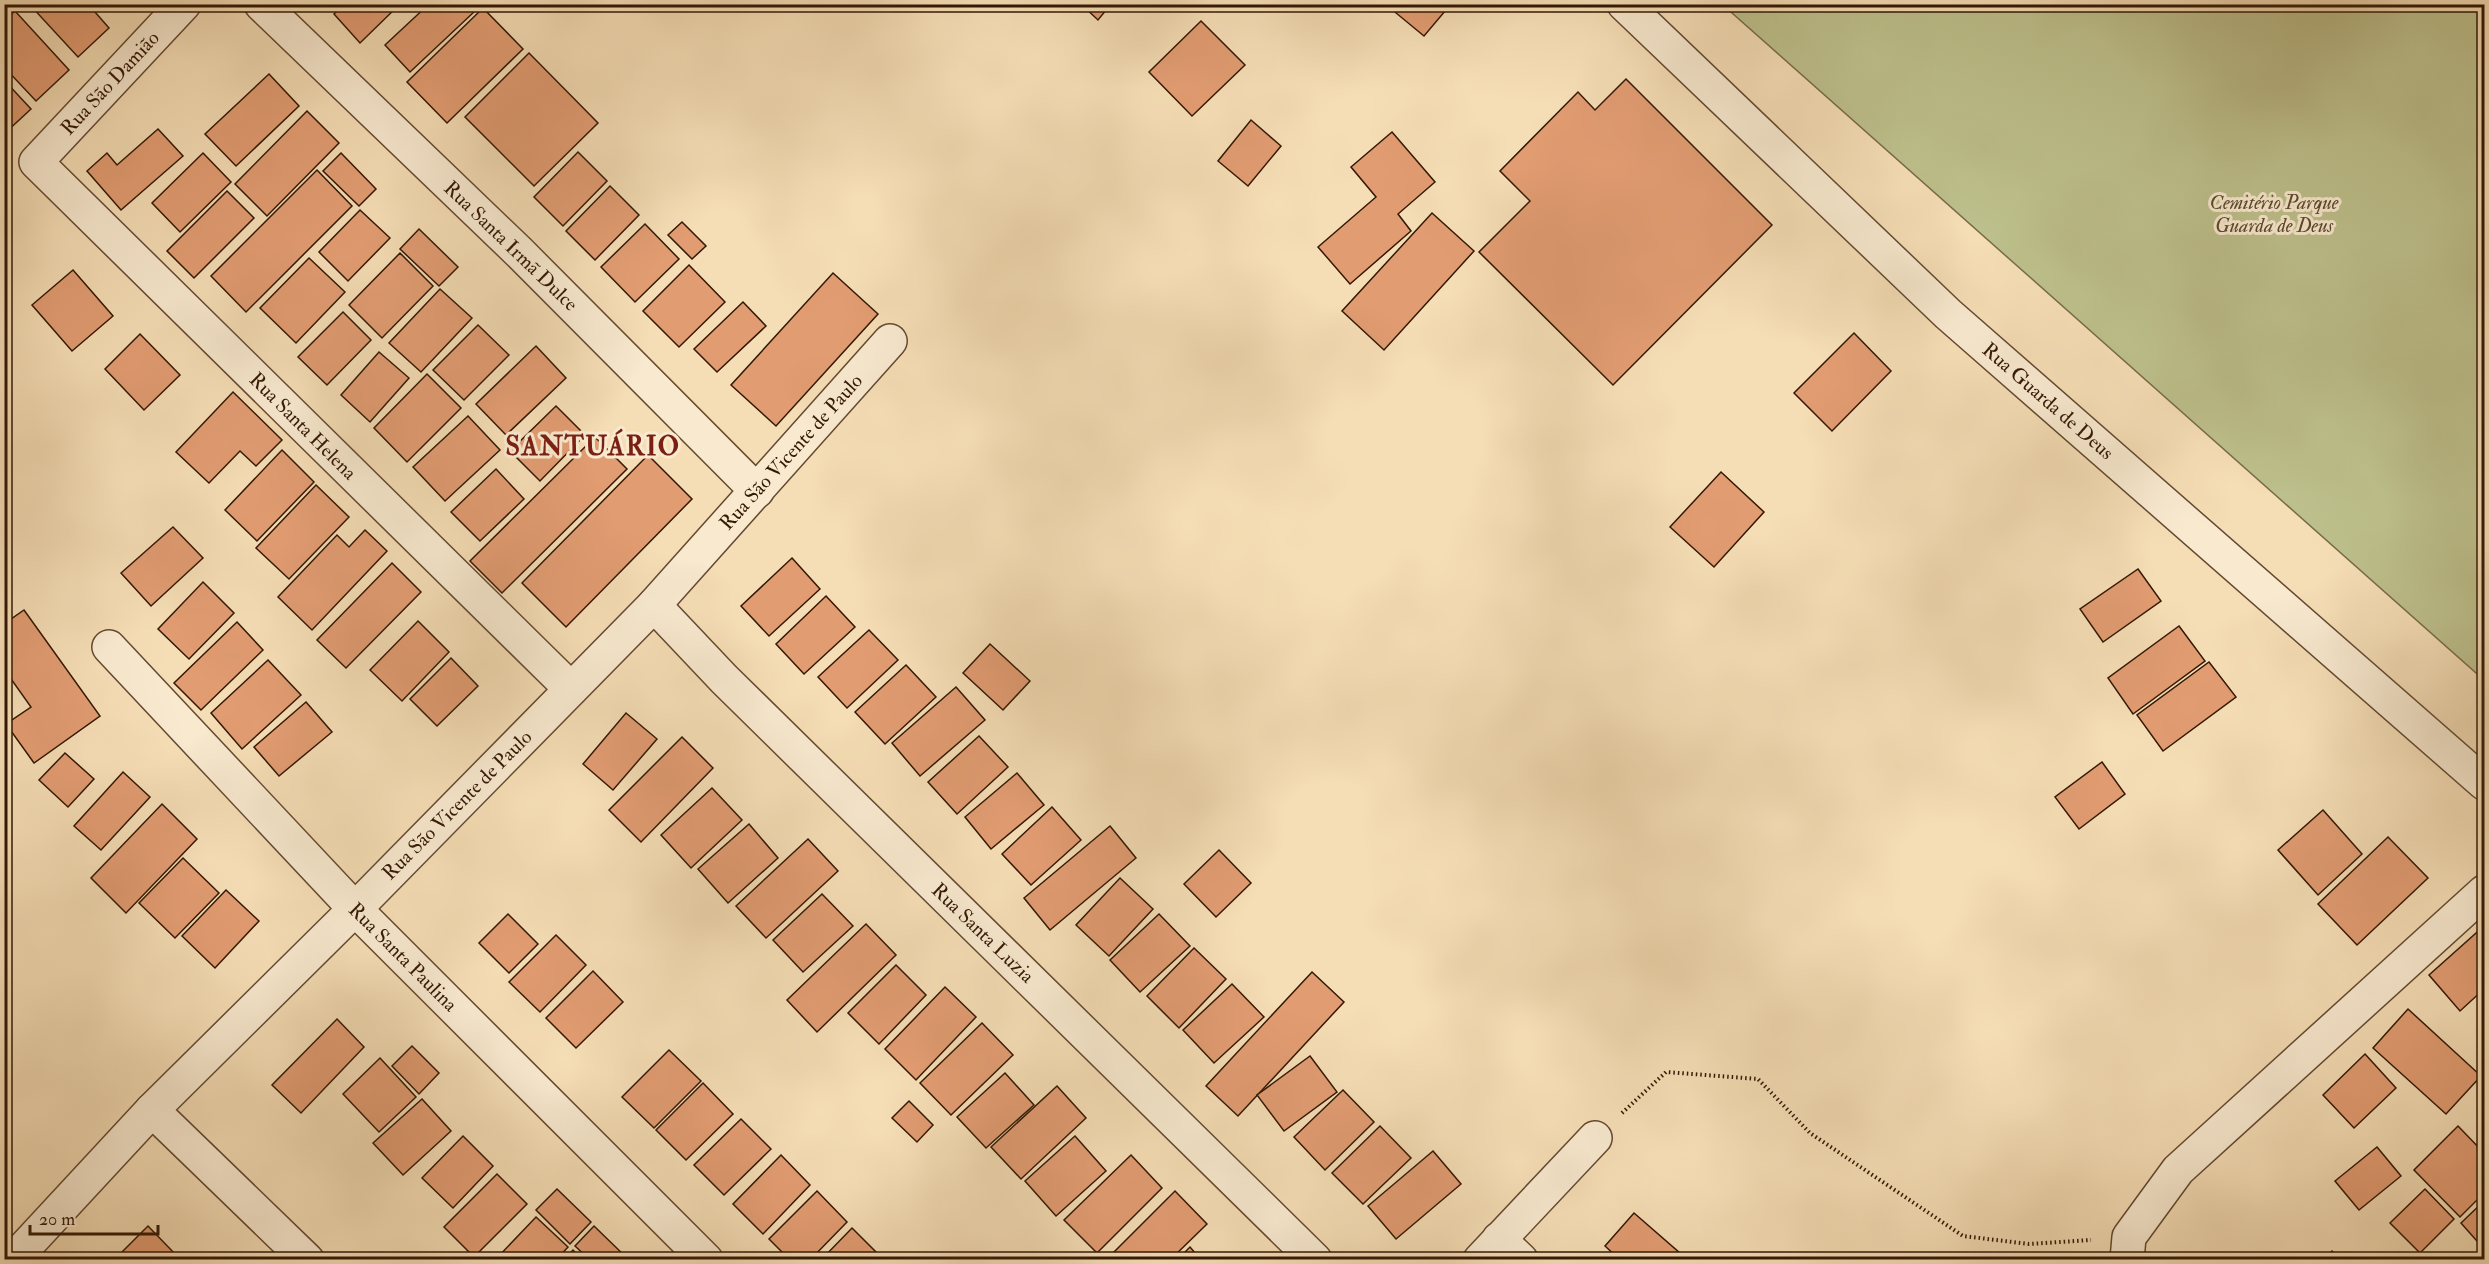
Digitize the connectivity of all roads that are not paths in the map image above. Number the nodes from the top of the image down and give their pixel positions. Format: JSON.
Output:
{"nodes":[{"id":1,"x":184,"y":4,"type":"edge"},
{"id":2,"x":261,"y":4,"type":"edge"},
{"id":3,"x":1624,"y":4,"type":"edge"},
{"id":4,"x":36,"y":162,"type":"joint"},
{"id":5,"x":890,"y":342,"type":"dead end"},
{"id":6,"x":756,"y":491,"type":"junction"},
{"id":7,"x":654,"y":605,"type":"junction"},
{"id":8,"x":109,"y":647,"type":"dead end"},
{"id":9,"x":571,"y":689,"type":"junction"},
{"id":10,"x":2484,"y":783,"type":"edge"},
{"id":11,"x":2484,"y":892,"type":"edge"},
{"id":12,"x":355,"y":909,"type":"junction"},
{"id":13,"x":152,"y":1110,"type":"junction"},
{"id":14,"x":1595,"y":1138,"type":"road end"},
{"id":15,"x":2128,"y":1248,"type":"edge"},
{"id":16,"x":1500,"y":1253,"type":"edge"},
{"id":17,"x":13,"y":1260,"type":"edge"},
{"id":18,"x":307,"y":1260,"type":"edge"},
{"id":19,"x":706,"y":1260,"type":"edge"},
{"id":20,"x":1315,"y":1260,"type":"edge"}],
"edges":[{"from":1,"to":4,"type":"street","name":"Rua São Damião"},
{"from":2,"to":6,"type":"street","name":"Rua Santa Irmã Dulce"},
{"from":3,"to":10,"type":"street","name":"Rua Guarda de Deus"},
{"from":4,"to":9,"type":"street","name":"Rua Santa Helena"},
{"from":5,"to":6,"type":"street","name":"Rua São Vicente de Paulo"},
{"from":6,"to":7,"type":"street","name":"Rua São Vicente de Paulo"},
{"from":7,"to":9,"type":"street","name":"Rua São Vicente de Paulo"},
{"from":7,"to":20,"type":"street","name":"Rua Santa Luzia"},
{"from":8,"to":12,"type":"street","name":"Rua Santa Paulina"},
{"from":9,"to":12,"type":"street","name":"Rua São Vicente de Paulo"},
{"from":11,"to":15,"type":"street"},
{"from":12,"to":13,"type":"street","name":"Rua São Vicente de Paulo"},
{"from":12,"to":19,"type":"street","name":"Rua Santa Paulina"},
{"from":13,"to":17,"type":"street","name":"Rua São Vicente de Paulo"},
{"from":13,"to":18,"type":"street"},
{"from":14,"to":16,"type":"street"}]}
